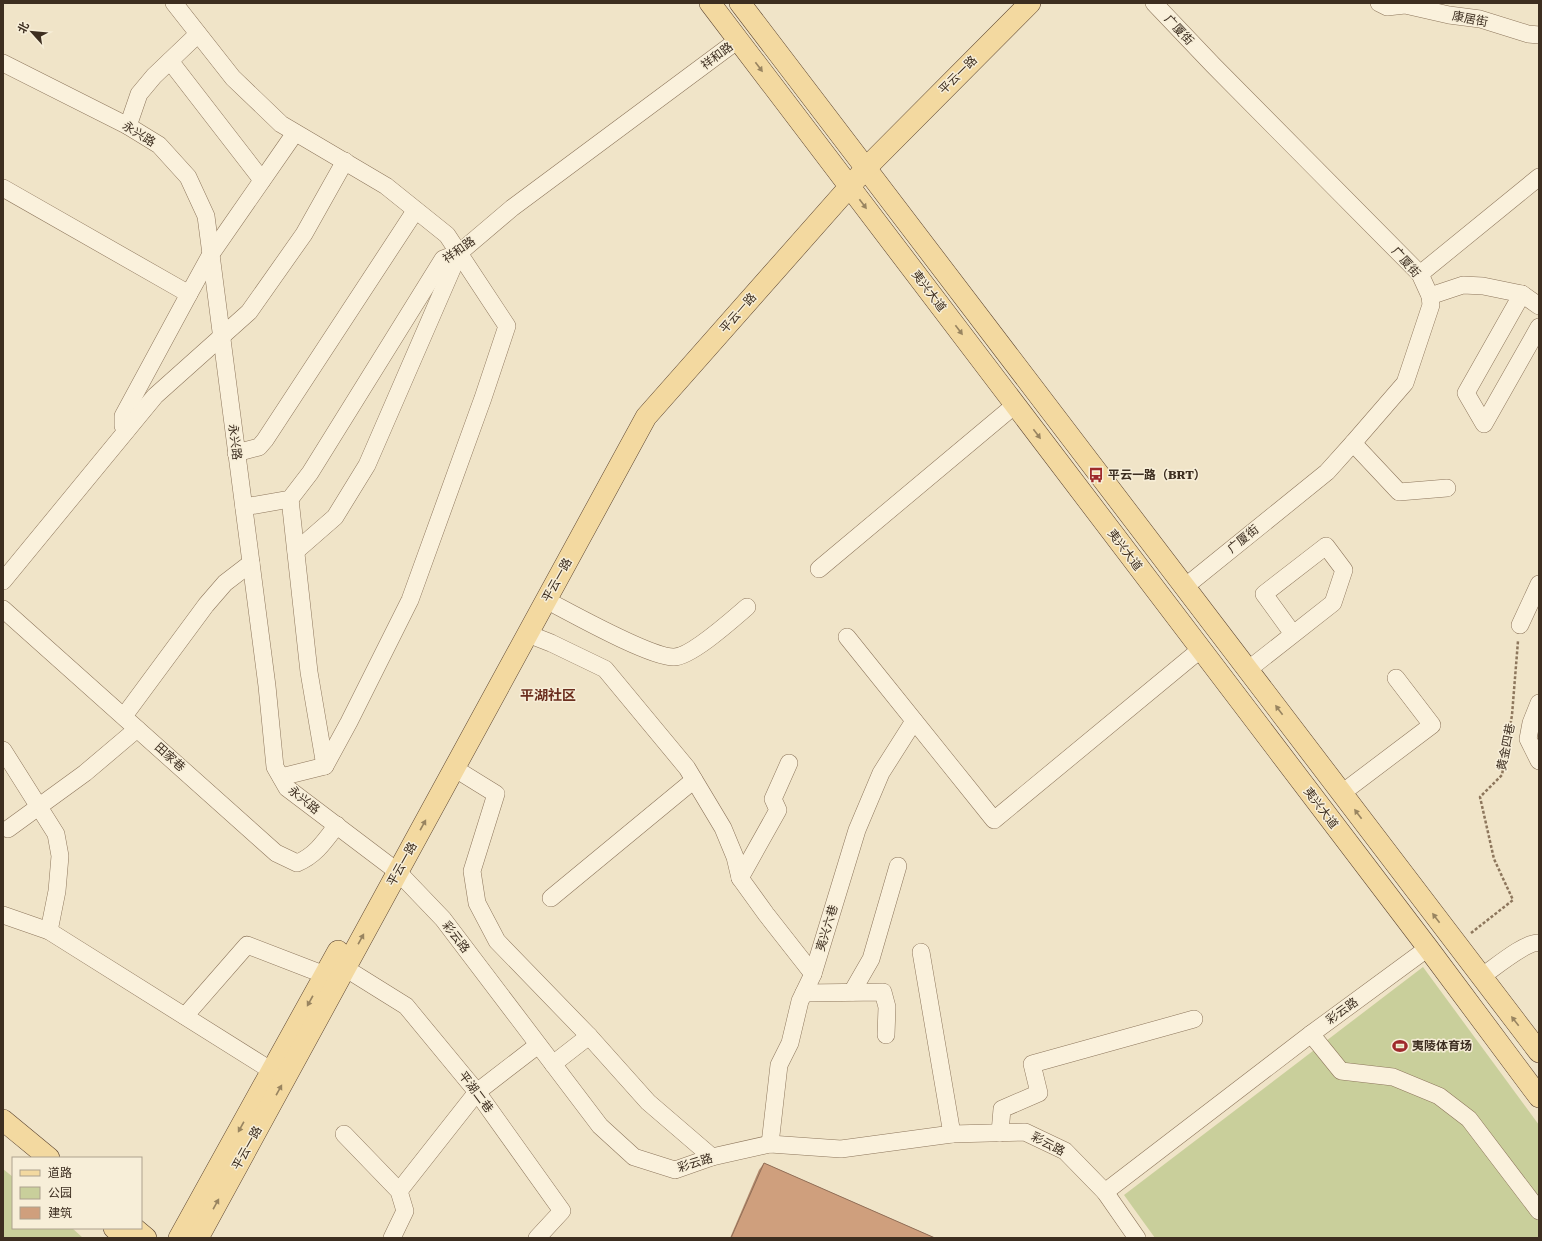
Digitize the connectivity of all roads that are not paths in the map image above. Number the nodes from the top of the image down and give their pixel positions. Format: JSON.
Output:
{"nodes":[{"id":1,"x":174,"y":3,"type":"edge"},
{"id":2,"x":710,"y":3,"type":"edge"},
{"id":3,"x":740,"y":3,"type":"edge"},
{"id":4,"x":1012,"y":3,"type":"edge"},
{"id":5,"x":1030,"y":3,"type":"edge"},
{"id":6,"x":1154,"y":3,"type":"edge"},
{"id":7,"x":1378,"y":3,"type":"edge"},
{"id":8,"x":198,"y":34,"type":"junction"},
{"id":9,"x":1539,"y":35,"type":"edge"},
{"id":10,"x":738,"y":40,"type":"junction"},
{"id":11,"x":170,"y":61,"type":"junction"},
{"id":12,"x":3,"y":63,"type":"edge"},
{"id":13,"x":128,"y":126,"type":"junction"},
{"id":14,"x":295,"y":133,"type":"junction"},
{"id":15,"x":345,"y":161,"type":"junction"},
{"id":16,"x":862,"y":163,"type":"junction"},
{"id":17,"x":1539,"y":177,"type":"edge"},
{"id":18,"x":262,"y":180,"type":"junction"},
{"id":19,"x":845,"y":180,"type":"junction"},
{"id":20,"x":3,"y":188,"type":"edge"},
{"id":21,"x":415,"y":211,"type":"junction"},
{"id":22,"x":459,"y":253,"type":"junction"},
{"id":23,"x":211,"y":254,"type":"junction"},
{"id":24,"x":1420,"y":274,"type":"junction"},
{"id":25,"x":189,"y":294,"type":"junction"},
{"id":26,"x":1522,"y":294,"type":"junction"},
{"id":27,"x":1430,"y":296,"type":"junction"},
{"id":28,"x":1539,"y":306,"type":"edge"},
{"id":29,"x":1539,"y":327,"type":"edge"},
{"id":30,"x":222,"y":337,"type":"junction"},
{"id":31,"x":1015,"y":405,"type":"junction"},
{"id":32,"x":126,"y":431,"type":"junction"},
{"id":33,"x":1353,"y":443,"type":"junction"},
{"id":34,"x":236,"y":453,"type":"junction"},
{"id":35,"x":1447,"y":488,"type":"dead end"},
{"id":36,"x":290,"y":499,"type":"junction"},
{"id":37,"x":244,"y":507,"type":"junction"},
{"id":38,"x":296,"y":551,"type":"junction"},
{"id":39,"x":251,"y":563,"type":"junction"},
{"id":40,"x":819,"y":569,"type":"dead end"},
{"id":41,"x":3,"y":581,"type":"edge"},
{"id":42,"x":1539,"y":584,"type":"edge"},
{"id":43,"x":1186,"y":586,"type":"junction"},
{"id":44,"x":546,"y":600,"type":"junction"},
{"id":45,"x":747,"y":607,"type":"dead end"},
{"id":46,"x":3,"y":610,"type":"edge"},
{"id":47,"x":1520,"y":625,"type":"road end"},
{"id":48,"x":528,"y":634,"type":"junction"},
{"id":49,"x":1293,"y":634,"type":"junction"},
{"id":50,"x":847,"y":637,"type":"dead end"},
{"id":51,"x":1201,"y":649,"type":"junction"},
{"id":52,"x":1249,"y":669,"type":"junction"},
{"id":53,"x":1396,"y":678,"type":"dead end"},
{"id":54,"x":1539,"y":703,"type":"edge"},
{"id":55,"x":124,"y":716,"type":"junction"},
{"id":56,"x":914,"y":721,"type":"junction"},
{"id":57,"x":137,"y":728,"type":"junction"},
{"id":58,"x":3,"y":750,"type":"edge"},
{"id":59,"x":1539,"y":761,"type":"edge"},
{"id":60,"x":789,"y":763,"type":"dead end"},
{"id":61,"x":325,"y":766,"type":"junction"},
{"id":62,"x":454,"y":768,"type":"junction"},
{"id":63,"x":281,"y":776,"type":"junction"},
{"id":64,"x":694,"y":780,"type":"junction"},
{"id":65,"x":1342,"y":793,"type":"junction"},
{"id":66,"x":40,"y":806,"type":"junction"},
{"id":67,"x":337,"y":825,"type":"junction"},
{"id":68,"x":8,"y":829,"type":"dead end"},
{"id":69,"x":898,"y":866,"type":"dead end"},
{"id":70,"x":392,"y":867,"type":"junction"},
{"id":71,"x":740,"y":878,"type":"junction"},
{"id":72,"x":551,"y":898,"type":"dead end"},
{"id":73,"x":3,"y":915,"type":"edge"},
{"id":74,"x":49,"y":932,"type":"junction"},
{"id":75,"x":1539,"y":942,"type":"edge"},
{"id":76,"x":1428,"y":948,"type":"junction"},
{"id":77,"x":921,"y":952,"type":"dead end"},
{"id":78,"x":345,"y":968,"type":"junction"},
{"id":79,"x":813,"y":974,"type":"junction"},
{"id":80,"x":325,"y":975,"type":"junction"},
{"id":81,"x":1481,"y":977,"type":"junction"},
{"id":82,"x":852,"y":992,"type":"junction"},
{"id":83,"x":804,"y":993,"type":"junction"},
{"id":84,"x":185,"y":1016,"type":"junction"},
{"id":85,"x":1194,"y":1019,"type":"dead end"},
{"id":86,"x":1311,"y":1034,"type":"junction"},
{"id":87,"x":886,"y":1035,"type":"dead end"},
{"id":88,"x":589,"y":1036,"type":"junction"},
{"id":89,"x":538,"y":1045,"type":"junction"},
{"id":90,"x":1539,"y":1052,"type":"edge"},
{"id":91,"x":553,"y":1064,"type":"junction"},
{"id":92,"x":272,"y":1071,"type":"junction"},
{"id":93,"x":477,"y":1092,"type":"junction"},
{"id":94,"x":1539,"y":1097,"type":"edge"},
{"id":95,"x":3,"y":1120,"type":"edge"},
{"id":96,"x":1000,"y":1133,"type":"junction"},
{"id":97,"x":344,"y":1134,"type":"dead end"},
{"id":98,"x":952,"y":1134,"type":"junction"},
{"id":99,"x":3,"y":1135,"type":"edge"},
{"id":100,"x":770,"y":1144,"type":"junction"},
{"id":101,"x":29,"y":1157,"type":"edge"},
{"id":102,"x":48,"y":1157,"type":"edge"},
{"id":103,"x":712,"y":1157,"type":"junction"},
{"id":104,"x":399,"y":1191,"type":"junction"},
{"id":105,"x":1104,"y":1192,"type":"junction"},
{"id":106,"x":1539,"y":1211,"type":"edge"},
{"id":107,"x":115,"y":1229,"type":"edge"},
{"id":108,"x":135,"y":1229,"type":"edge"},
{"id":109,"x":126,"y":1238,"type":"edge"},
{"id":110,"x":146,"y":1238,"type":"edge"},
{"id":111,"x":179,"y":1238,"type":"edge"},
{"id":112,"x":198,"y":1238,"type":"edge"},
{"id":113,"x":392,"y":1238,"type":"edge"},
{"id":114,"x":537,"y":1238,"type":"edge"},
{"id":115,"x":1137,"y":1238,"type":"edge"}],
"edges":[{"from":1,"to":8,"type":"street"},
{"from":2,"to":10,"type":"main road","name":"夷兴大道"},
{"from":3,"to":16,"type":"main road","name":"夷兴大道"},
{"from":4,"to":16,"type":"main road","name":"平云一路"},
{"from":5,"to":16,"type":"main road","name":"平云一路"},
{"from":6,"to":24,"type":"street","name":"广厦街"},
{"from":7,"to":9,"type":"street","name":"康居街"},
{"from":8,"to":11,"type":"street"},
{"from":8,"to":14,"type":"street"},
{"from":10,"to":19,"type":"main road","name":"夷兴大道","one_way":true},
{"from":10,"to":22,"type":"street","name":"祥和路"},
{"from":11,"to":13,"type":"street"},
{"from":11,"to":18,"type":"street"},
{"from":12,"to":13,"type":"street","name":"永兴路"},
{"from":13,"to":23,"type":"street","name":"永兴路"},
{"from":14,"to":15,"type":"street"},
{"from":14,"to":18,"type":"street"},
{"from":15,"to":21,"type":"street"},
{"from":15,"to":30,"type":"street"},
{"from":16,"to":19,"type":"main road","name":"平云一路"},
{"from":16,"to":43,"type":"main road","name":"夷兴大道"},
{"from":17,"to":24,"type":"street"},
{"from":18,"to":23,"type":"street"},
{"from":19,"to":31,"type":"main road","name":"夷兴大道","one_way":true},
{"from":19,"to":44,"type":"main road","name":"平云一路"},
{"from":19,"to":70,"type":"main road","name":"平云一路"},
{"from":20,"to":25,"type":"street"},
{"from":21,"to":22,"type":"street"},
{"from":21,"to":34,"type":"street"},
{"from":22,"to":36,"type":"street","name":"祥和路"},
{"from":22,"to":38,"type":"street"},
{"from":22,"to":61,"type":"street"},
{"from":23,"to":25,"type":"street"},
{"from":23,"to":30,"type":"street","name":"永兴路"},
{"from":24,"to":27,"type":"street","name":"广厦街"},
{"from":25,"to":32,"type":"street"},
{"from":26,"to":27,"type":"street"},
{"from":26,"to":28,"type":"street"},
{"from":26,"to":29,"type":"street"},
{"from":27,"to":33,"type":"street","name":"广厦街"},
{"from":30,"to":32,"type":"street"},
{"from":30,"to":34,"type":"street","name":"永兴路"},
{"from":31,"to":40,"type":"street"},
{"from":31,"to":51,"type":"main road","name":"夷兴大道","one_way":true},
{"from":32,"to":41,"type":"street"},
{"from":33,"to":35,"type":"street"},
{"from":33,"to":43,"type":"street","name":"广厦街"},
{"from":34,"to":37,"type":"street","name":"永兴路"},
{"from":36,"to":37,"type":"street"},
{"from":36,"to":38,"type":"street"},
{"from":37,"to":39,"type":"street","name":"永兴路"},
{"from":38,"to":61,"type":"street"},
{"from":39,"to":55,"type":"street"},
{"from":39,"to":63,"type":"street","name":"永兴路"},
{"from":42,"to":47,"type":"street"},
{"from":43,"to":52,"type":"main road","name":"夷兴大道"},
{"from":44,"to":45,"type":"street"},
{"from":44,"to":48,"type":"main road","name":"平云一路"},
{"from":46,"to":55,"type":"street","name":"田家巷"},
{"from":48,"to":62,"type":"main road","name":"平云一路"},
{"from":48,"to":64,"type":"street"},
{"from":49,"to":49,"type":"street"},
{"from":49,"to":52,"type":"street"},
{"from":50,"to":56,"type":"street"},
{"from":51,"to":56,"type":"street"},
{"from":51,"to":76,"type":"main road","name":"夷兴大道"},
{"from":65,"to":52,"type":"main road","name":"夷兴大道","one_way":true},
{"from":53,"to":65,"type":"street"},
{"from":54,"to":59,"type":"street"},
{"from":55,"to":57,"type":"street","name":"田家巷"},
{"from":56,"to":79,"type":"street","name":"夷兴六巷"},
{"from":57,"to":66,"type":"street"},
{"from":57,"to":67,"type":"street","name":"田家巷"},
{"from":58,"to":66,"type":"street"},
{"from":60,"to":71,"type":"street"},
{"from":61,"to":63,"type":"street"},
{"from":70,"to":62,"type":"main road","name":"平云一路","one_way":true},
{"from":62,"to":88,"type":"street"},
{"from":63,"to":67,"type":"street","name":"永兴路"},
{"from":64,"to":71,"type":"street"},
{"from":64,"to":72,"type":"street"},
{"from":81,"to":65,"type":"main road","name":"夷兴大道","one_way":true},
{"from":66,"to":68,"type":"street"},
{"from":66,"to":74,"type":"street"},
{"from":67,"to":70,"type":"street","name":"永兴路"},
{"from":69,"to":82,"type":"street"},
{"from":78,"to":70,"type":"main road","name":"平云一路","one_way":true},
{"from":70,"to":80,"type":"main road","name":"平云一路"},
{"from":70,"to":89,"type":"street","name":"彩云路"},
{"from":71,"to":79,"type":"street"},
{"from":73,"to":74,"type":"street"},
{"from":74,"to":84,"type":"street"},
{"from":75,"to":81,"type":"street"},
{"from":76,"to":86,"type":"street","name":"彩云路"},
{"from":76,"to":94,"type":"main road","name":"夷兴大道"},
{"from":77,"to":98,"type":"street"},
{"from":78,"to":93,"type":"street","name":"平湖二巷"},
{"from":112,"to":78,"type":"main road","name":"平云一路","one_way":true},
{"from":79,"to":83,"type":"street","name":"夷兴六巷"},
{"from":80,"to":84,"type":"street"},
{"from":80,"to":92,"type":"main road","name":"平云一路","one_way":true},
{"from":90,"to":81,"type":"main road","name":"夷兴大道","one_way":true},
{"from":82,"to":83,"type":"street"},
{"from":82,"to":87,"type":"street"},
{"from":83,"to":100,"type":"street","name":"夷兴六巷"},
{"from":84,"to":92,"type":"street"},
{"from":85,"to":96,"type":"street"},
{"from":86,"to":105,"type":"street","name":"彩云路"},
{"from":86,"to":106,"type":"street"},
{"from":88,"to":91,"type":"street"},
{"from":88,"to":103,"type":"street"},
{"from":89,"to":91,"type":"street","name":"彩云路"},
{"from":89,"to":93,"type":"street"},
{"from":91,"to":103,"type":"street","name":"彩云路"},
{"from":92,"to":111,"type":"main road","name":"平云一路","one_way":true},
{"from":93,"to":104,"type":"street"},
{"from":93,"to":114,"type":"street","name":"平湖二巷"},
{"from":95,"to":102,"type":"main road"},
{"from":96,"to":98,"type":"street","name":"彩云路"},
{"from":96,"to":105,"type":"street","name":"彩云路"},
{"from":97,"to":104,"type":"street"},
{"from":98,"to":100,"type":"street","name":"彩云路"},
{"from":99,"to":101,"type":"main road"},
{"from":100,"to":103,"type":"street","name":"彩云路"},
{"from":104,"to":113,"type":"street"},
{"from":105,"to":115,"type":"street","name":"彩云路"},
{"from":107,"to":109,"type":"main road"},
{"from":108,"to":110,"type":"main road"}]}
